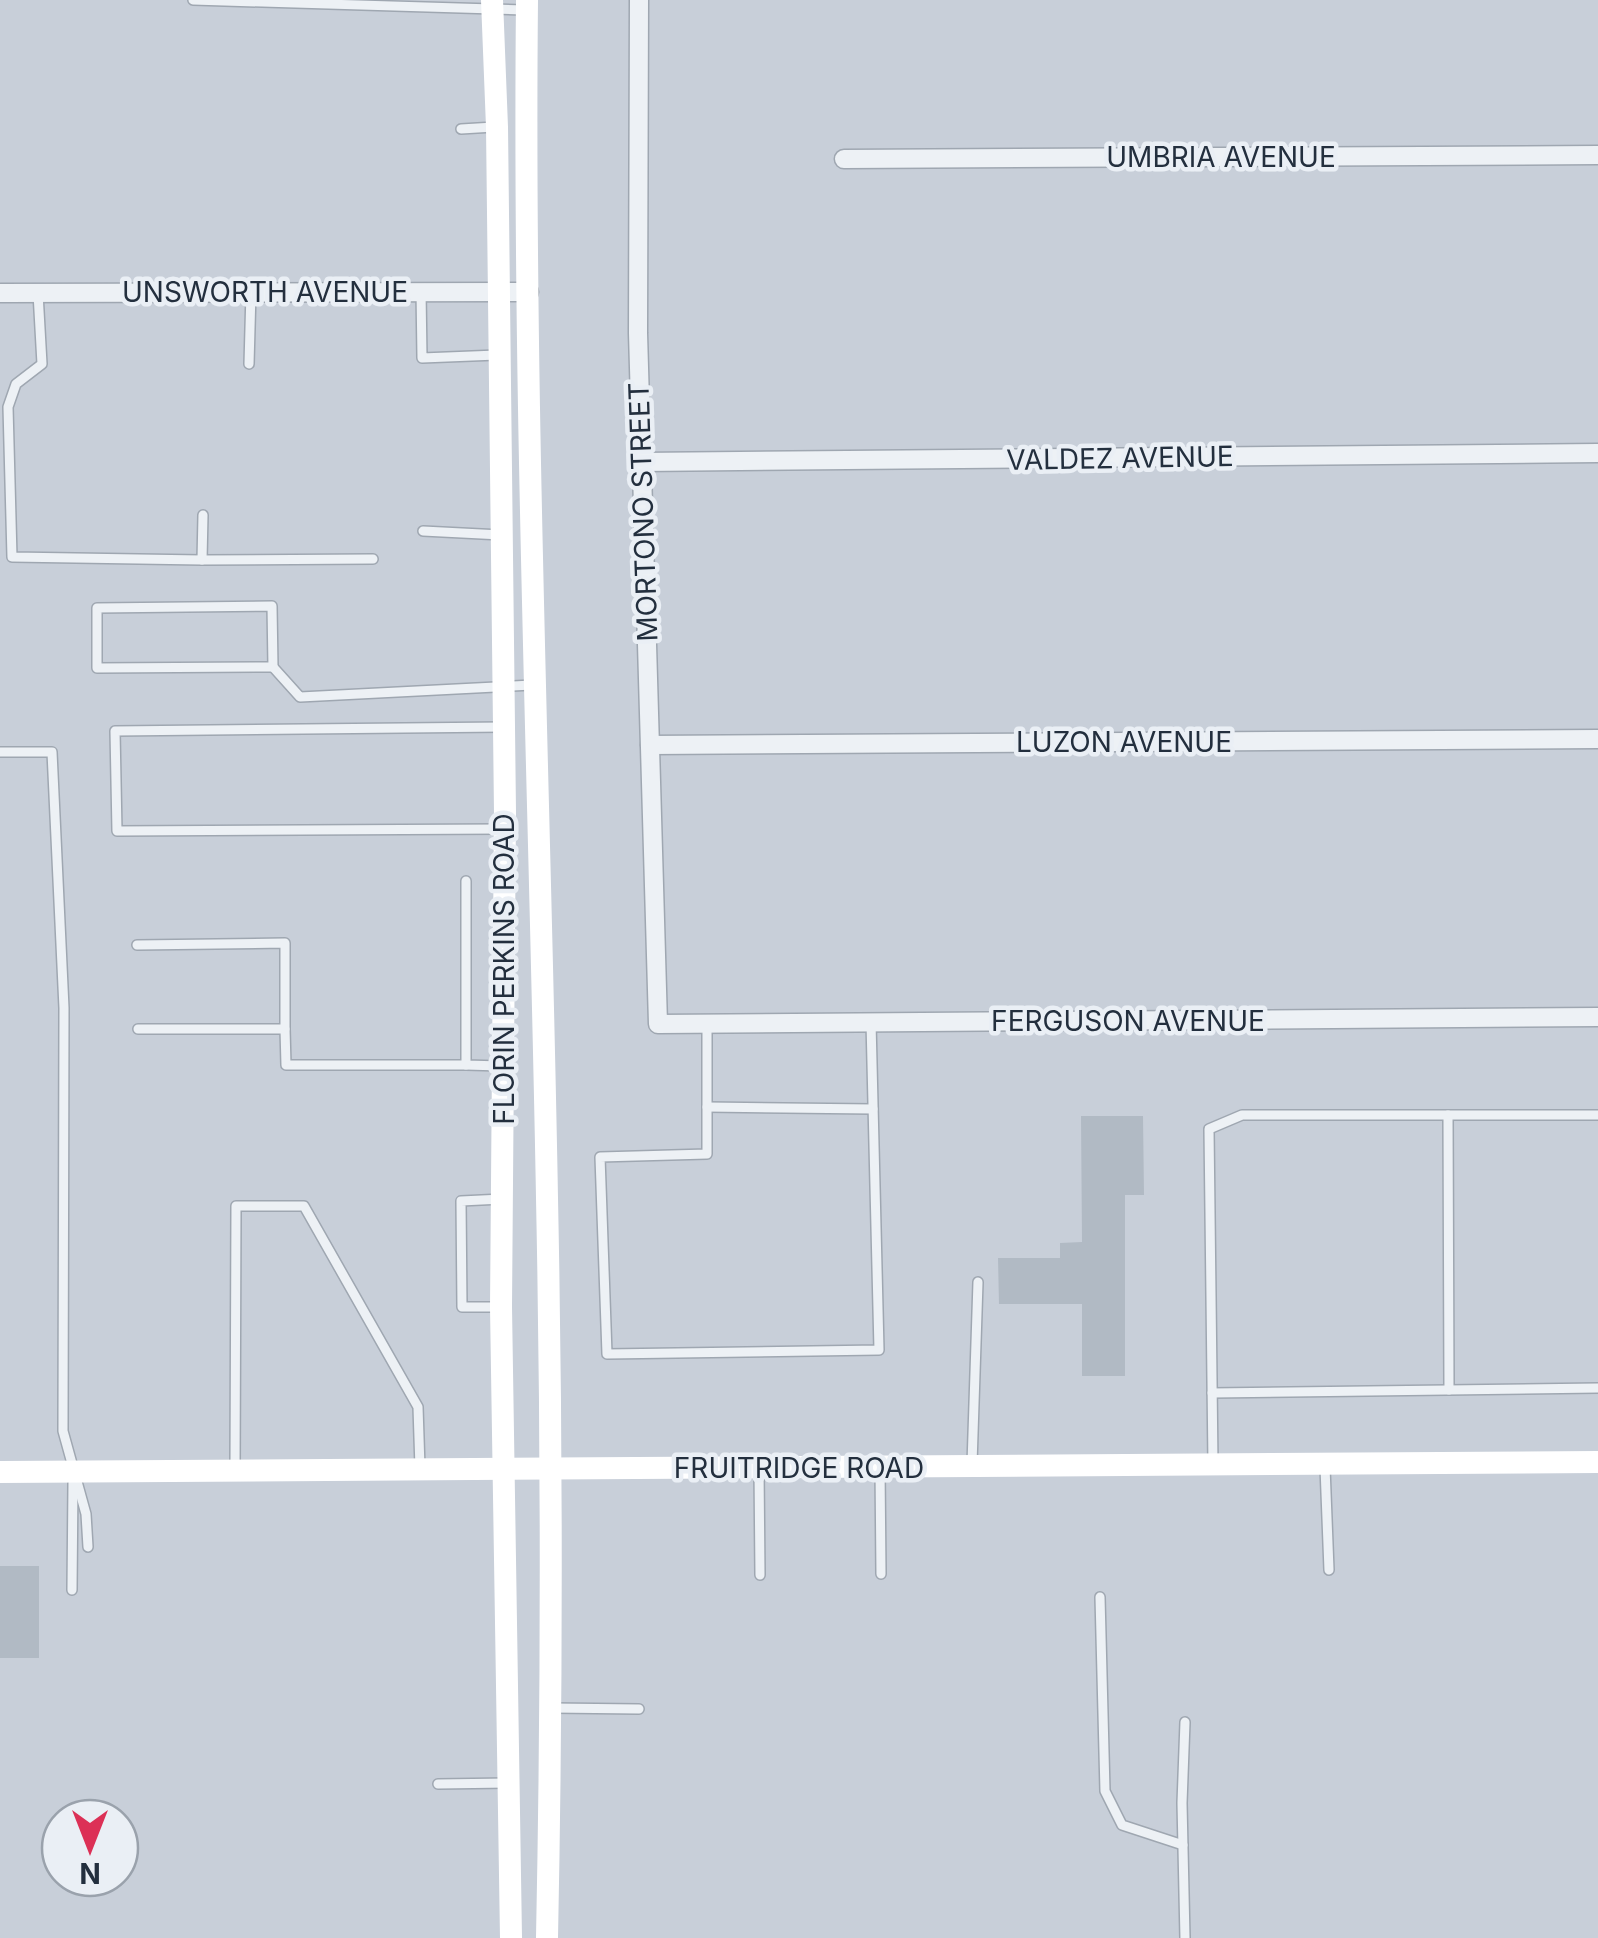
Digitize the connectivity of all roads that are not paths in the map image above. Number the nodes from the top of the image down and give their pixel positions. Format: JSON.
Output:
{"nodes":[{"id":1,"x":193,"y":0,"type":"edge"},
{"id":2,"x":639,"y":0,"type":"edge"},
{"id":3,"x":341,"y":3,"type":"edge"},
{"id":4,"x":492,"y":5,"type":"edge"},
{"id":5,"x":527,"y":5,"type":"edge"},
{"id":6,"x":497,"y":127,"type":"junction"},
{"id":7,"x":461,"y":129,"type":"dead end"},
{"id":8,"x":1598,"y":155,"type":"edge"},
{"id":9,"x":844,"y":158,"type":"dead end"},
{"id":10,"x":421,"y":291,"type":"junction"},
{"id":11,"x":251,"y":292,"type":"junction"},
{"id":12,"x":499,"y":292,"type":"junction"},
{"id":13,"x":529,"y":292,"type":"junction"},
{"id":14,"x":0,"y":293,"type":"edge"},
{"id":15,"x":38,"y":293,"type":"junction"},
{"id":16,"x":500,"y":355,"type":"junction"},
{"id":17,"x":250,"y":364,"type":"dead end"},
{"id":18,"x":1598,"y":453,"type":"edge"},
{"id":19,"x":642,"y":462,"type":"junction"},
{"id":20,"x":203,"y":515,"type":"dead end"},
{"id":21,"x":424,"y":531,"type":"dead end"},
{"id":22,"x":501,"y":535,"type":"junction"},
{"id":23,"x":374,"y":559,"type":"dead end"},
{"id":24,"x":202,"y":560,"type":"junction"},
{"id":25,"x":273,"y":666,"type":"junction"},
{"id":26,"x":535,"y":685,"type":"junction"},
{"id":27,"x":503,"y":686,"type":"junction"},
{"id":28,"x":504,"y":727,"type":"junction"},
{"id":29,"x":1598,"y":739,"type":"edge"},
{"id":30,"x":650,"y":745,"type":"junction"},
{"id":31,"x":0,"y":752,"type":"edge"},
{"id":32,"x":505,"y":829,"type":"junction"},
{"id":33,"x":466,"y":881,"type":"dead end"},
{"id":34,"x":137,"y":944,"type":"dead end"},
{"id":35,"x":1598,"y":1017,"type":"edge"},
{"id":36,"x":871,"y":1022,"type":"junction"},
{"id":37,"x":658,"y":1024,"type":"joint"},
{"id":38,"x":707,"y":1024,"type":"junction"},
{"id":39,"x":138,"y":1029,"type":"dead end"},
{"id":40,"x":285,"y":1029,"type":"junction"},
{"id":41,"x":466,"y":1065,"type":"junction"},
{"id":42,"x":504,"y":1066,"type":"junction"},
{"id":43,"x":707,"y":1107,"type":"junction"},
{"id":44,"x":873,"y":1109,"type":"junction"},
{"id":45,"x":1448,"y":1115,"type":"junction"},
{"id":46,"x":1598,"y":1115,"type":"edge"},
{"id":47,"x":502,"y":1199,"type":"junction"},
{"id":48,"x":978,"y":1282,"type":"dead end"},
{"id":49,"x":501,"y":1307,"type":"junction"},
{"id":50,"x":1598,"y":1388,"type":"edge"},
{"id":51,"x":1449,"y":1390,"type":"junction"},
{"id":52,"x":1212,"y":1393,"type":"junction"},
{"id":53,"x":1598,"y":1462,"type":"edge"},
{"id":54,"x":1325,"y":1464,"type":"junction"},
{"id":55,"x":1214,"y":1465,"type":"junction"},
{"id":56,"x":972,"y":1467,"type":"junction"},
{"id":57,"x":759,"y":1468,"type":"junction"},
{"id":58,"x":880,"y":1468,"type":"junction"},
{"id":59,"x":420,"y":1470,"type":"junction"},
{"id":60,"x":503,"y":1470,"type":"junction"},
{"id":61,"x":549,"y":1470,"type":"junction"},
{"id":62,"x":0,"y":1472,"type":"edge"},
{"id":63,"x":73,"y":1472,"type":"junction"},
{"id":64,"x":234,"y":1472,"type":"junction"},
{"id":65,"x":88,"y":1547,"type":"dead end"},
{"id":66,"x":1329,"y":1570,"type":"dead end"},
{"id":67,"x":760,"y":1574,"type":"dead end"},
{"id":68,"x":881,"y":1574,"type":"dead end"},
{"id":69,"x":72,"y":1590,"type":"dead end"},
{"id":70,"x":1100,"y":1597,"type":"dead end"},
{"id":71,"x":550,"y":1708,"type":"junction"},
{"id":72,"x":639,"y":1709,"type":"dead end"},
{"id":73,"x":1184,"y":1722,"type":"dead end"},
{"id":74,"x":438,"y":1784,"type":"dead end"},
{"id":75,"x":511,"y":1786,"type":"junction"},
{"id":76,"x":548,"y":1845,"type":"junction"},
{"id":77,"x":1183,"y":1846,"type":"junction"},
{"id":78,"x":510,"y":1938,"type":"edge"},
{"id":79,"x":546,"y":1938,"type":"edge"},
{"id":80,"x":1184,"y":1938,"type":"edge"}],
"edges":[{"from":1,"to":3,"type":"lane"},
{"from":2,"to":19,"type":"street","name":"MORTONO STREET"},
{"from":3,"to":4,"type":"lane"},
{"from":4,"to":5,"type":"lane"},
{"from":4,"to":6,"type":"main road","name":"FLORIN PERKINS ROAD"},
{"from":5,"to":13,"type":"main road","name":"FLORIN PERKINS ROAD"},
{"from":6,"to":7,"type":"lane"},
{"from":6,"to":12,"type":"main road","name":"FLORIN PERKINS ROAD"},
{"from":8,"to":9,"type":"street","name":"UMBRIA AVENUE"},
{"from":10,"to":11,"type":"street","name":"UNSWORTH AVENUE"},
{"from":10,"to":12,"type":"street","name":"UNSWORTH AVENUE"},
{"from":10,"to":16,"type":"lane"},
{"from":11,"to":15,"type":"street","name":"UNSWORTH AVENUE"},
{"from":11,"to":17,"type":"lane"},
{"from":12,"to":13,"type":"street","name":"UNSWORTH AVENUE"},
{"from":12,"to":16,"type":"main road","name":"FLORIN PERKINS ROAD"},
{"from":13,"to":26,"type":"main road","name":"FLORIN PERKINS ROAD"},
{"from":14,"to":15,"type":"street","name":"UNSWORTH AVENUE"},
{"from":15,"to":24,"type":"lane"},
{"from":16,"to":22,"type":"main road","name":"FLORIN PERKINS ROAD"},
{"from":18,"to":19,"type":"street","name":"VALDEZ AVENUE"},
{"from":19,"to":30,"type":"street","name":"MORTONO STREET"},
{"from":20,"to":24,"type":"lane"},
{"from":21,"to":22,"type":"lane"},
{"from":22,"to":27,"type":"main road","name":"FLORIN PERKINS ROAD"},
{"from":23,"to":24,"type":"lane"},
{"from":25,"to":25,"type":"lane"},
{"from":25,"to":27,"type":"lane"},
{"from":26,"to":27,"type":"lane"},
{"from":26,"to":61,"type":"main road","name":"FLORIN PERKINS ROAD"},
{"from":27,"to":28,"type":"main road","name":"FLORIN PERKINS ROAD"},
{"from":28,"to":32,"type":"main road","name":"FLORIN PERKINS ROAD"},
{"from":28,"to":32,"type":"lane"},
{"from":29,"to":30,"type":"street","name":"LUZON AVENUE"},
{"from":30,"to":37,"type":"street","name":"MORTONO STREET"},
{"from":31,"to":63,"type":"lane"},
{"from":32,"to":42,"type":"main road","name":"FLORIN PERKINS ROAD"},
{"from":33,"to":41,"type":"lane"},
{"from":34,"to":40,"type":"lane"},
{"from":35,"to":36,"type":"street","name":"FERGUSON AVENUE"},
{"from":36,"to":38,"type":"street","name":"FERGUSON AVENUE"},
{"from":36,"to":44,"type":"lane"},
{"from":37,"to":38,"type":"street","name":"FERGUSON AVENUE"},
{"from":38,"to":43,"type":"lane"},
{"from":39,"to":40,"type":"lane"},
{"from":40,"to":41,"type":"lane"},
{"from":41,"to":42,"type":"lane"},
{"from":42,"to":47,"type":"main road","name":"FLORIN PERKINS ROAD"},
{"from":43,"to":44,"type":"lane"},
{"from":43,"to":44,"type":"lane"},
{"from":45,"to":46,"type":"lane"},
{"from":45,"to":51,"type":"lane"},
{"from":45,"to":52,"type":"lane"},
{"from":47,"to":49,"type":"main road","name":"FLORIN PERKINS ROAD"},
{"from":47,"to":49,"type":"lane"},
{"from":48,"to":56,"type":"lane"},
{"from":49,"to":60,"type":"main road","name":"FLORIN PERKINS ROAD"},
{"from":50,"to":51,"type":"lane"},
{"from":51,"to":52,"type":"lane"},
{"from":52,"to":55,"type":"lane"},
{"from":53,"to":54,"type":"main road","name":"FRUITRIDGE ROAD"},
{"from":54,"to":55,"type":"main road","name":"FRUITRIDGE ROAD"},
{"from":54,"to":66,"type":"lane"},
{"from":55,"to":56,"type":"main road","name":"FRUITRIDGE ROAD"},
{"from":56,"to":58,"type":"main road","name":"FRUITRIDGE ROAD"},
{"from":57,"to":58,"type":"main road","name":"FRUITRIDGE ROAD"},
{"from":57,"to":61,"type":"main road","name":"FRUITRIDGE ROAD"},
{"from":57,"to":67,"type":"lane"},
{"from":58,"to":68,"type":"lane"},
{"from":59,"to":60,"type":"main road","name":"FRUITRIDGE ROAD"},
{"from":59,"to":64,"type":"main road","name":"FRUITRIDGE ROAD"},
{"from":59,"to":64,"type":"lane"},
{"from":60,"to":61,"type":"main road","name":"FRUITRIDGE ROAD"},
{"from":60,"to":75,"type":"main road","name":"FLORIN PERKINS ROAD"},
{"from":61,"to":71,"type":"main road","name":"FLORIN PERKINS ROAD"},
{"from":62,"to":63,"type":"main road","name":"FRUITRIDGE ROAD"},
{"from":63,"to":64,"type":"main road","name":"FRUITRIDGE ROAD"},
{"from":63,"to":65,"type":"lane"},
{"from":63,"to":69,"type":"lane"},
{"from":70,"to":77,"type":"lane"},
{"from":71,"to":72,"type":"lane"},
{"from":71,"to":76,"type":"main road","name":"FLORIN PERKINS ROAD"},
{"from":73,"to":77,"type":"lane"},
{"from":74,"to":75,"type":"lane"},
{"from":75,"to":76,"type":"main road"},
{"from":75,"to":78,"type":"main road","name":"FLORIN PERKINS ROAD"},
{"from":76,"to":79,"type":"main road","name":"FLORIN PERKINS ROAD"},
{"from":77,"to":80,"type":"lane"}]}
